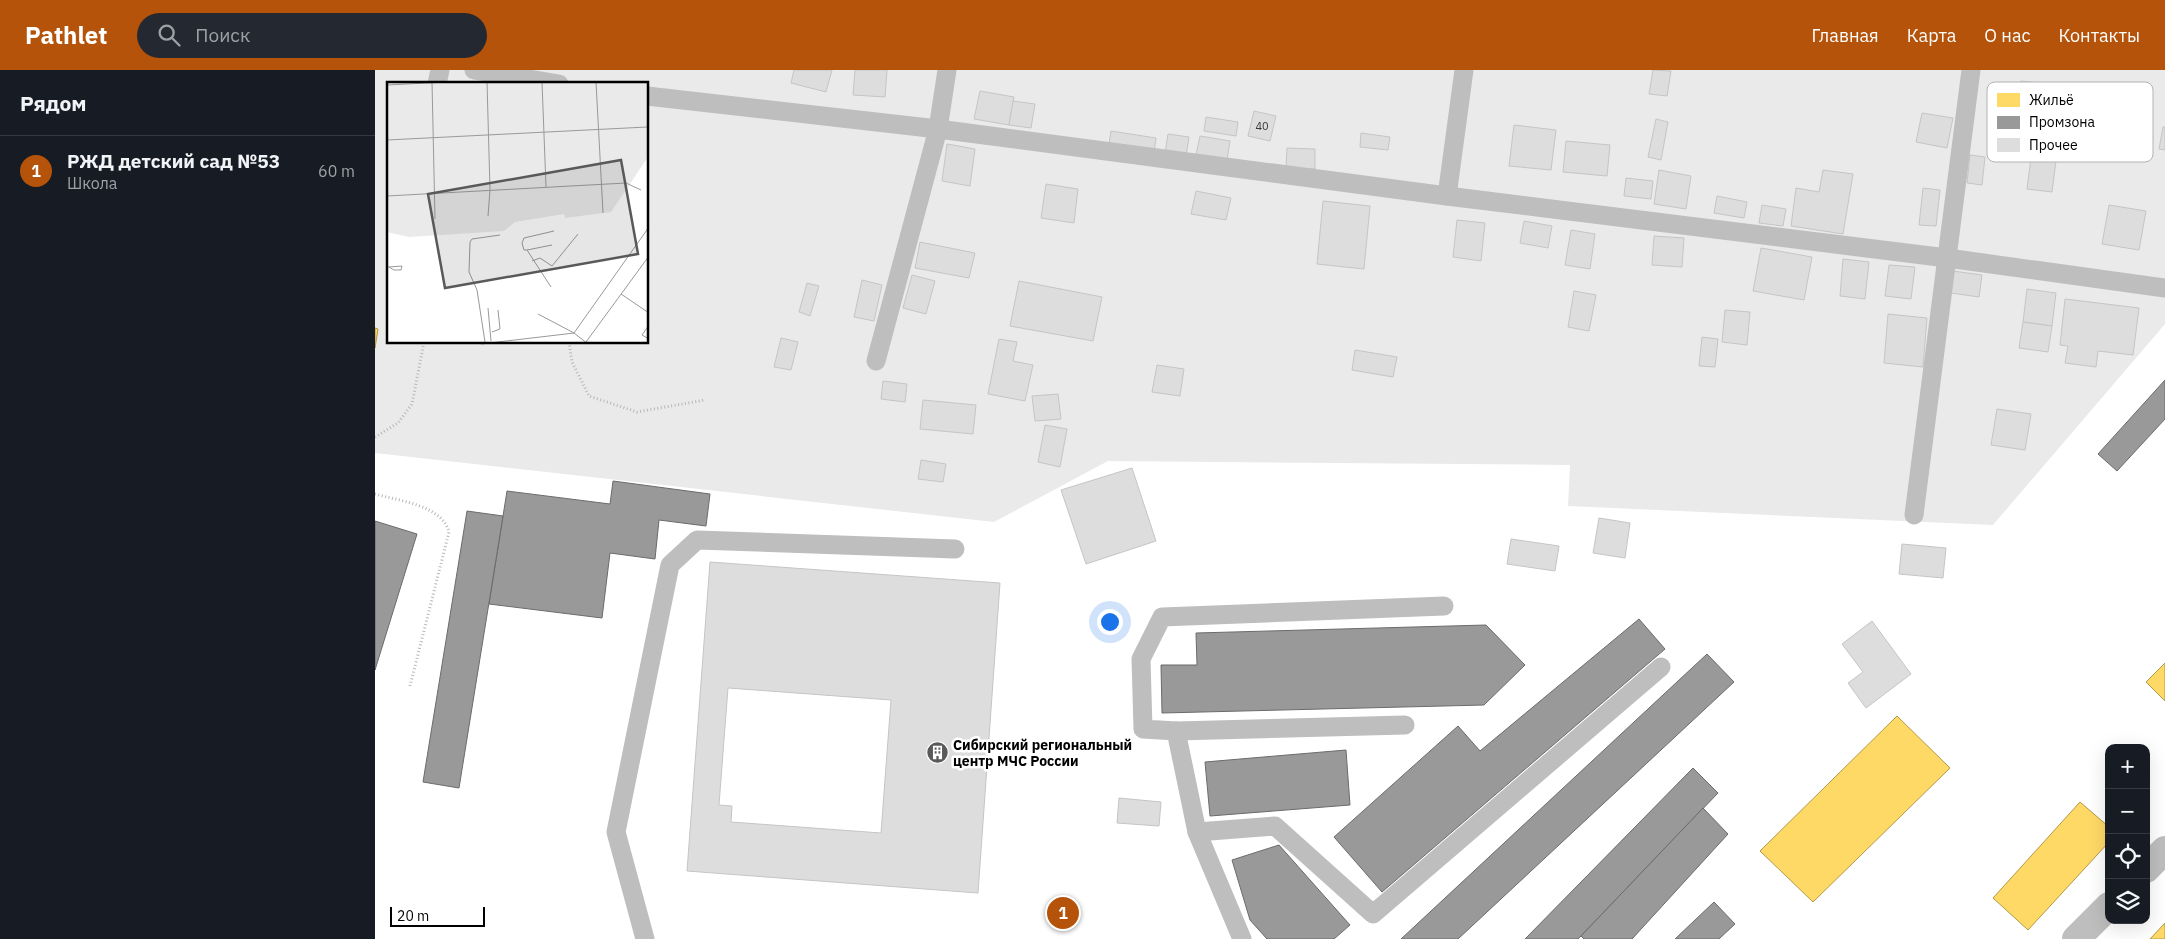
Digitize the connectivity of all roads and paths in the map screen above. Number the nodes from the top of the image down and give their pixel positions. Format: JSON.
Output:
{"nodes":[{"id":1,"x":474,"y":70,"type":"edge"},
{"id":2,"x":947,"y":70,"type":"edge"},
{"id":3,"x":1465,"y":70,"type":"edge"},
{"id":4,"x":1971,"y":70,"type":"edge"},
{"id":5,"x":547,"y":82,"type":"edge"},
{"id":6,"x":649,"y":96,"type":"edge"},
{"id":7,"x":938,"y":129,"type":"junction"},
{"id":8,"x":1447,"y":196,"type":"junction"},
{"id":9,"x":1947,"y":258,"type":"junction"},
{"id":10,"x":2165,"y":288,"type":"edge"},
{"id":11,"x":424,"y":344,"type":"edge"},
{"id":12,"x":569,"y":344,"type":"edge"},
{"id":13,"x":876,"y":361,"type":"dead end"},
{"id":14,"x":705,"y":400,"type":"dead end"},
{"id":15,"x":375,"y":436,"type":"edge"},
{"id":16,"x":375,"y":494,"type":"edge"},
{"id":17,"x":1914,"y":516,"type":"dead end"},
{"id":18,"x":955,"y":549,"type":"dead end"},
{"id":19,"x":1444,"y":606,"type":"dead end"},
{"id":20,"x":1661,"y":667,"type":"dead end"},
{"id":21,"x":409,"y":686,"type":"dead end"},
{"id":22,"x":1405,"y":725,"type":"dead end"},
{"id":23,"x":1176,"y":731,"type":"junction"},
{"id":24,"x":1197,"y":832,"type":"junction"},
{"id":25,"x":2165,"y":850,"type":"edge"},
{"id":26,"x":2150,"y":865,"type":"edge"},
{"id":27,"x":2105,"y":910,"type":"edge"},
{"id":28,"x":645,"y":939,"type":"edge"},
{"id":29,"x":1241,"y":939,"type":"edge"},
{"id":30,"x":2076,"y":939,"type":"edge"}],
"edges":[{"from":1,"to":5,"type":"lane"},
{"from":2,"to":7,"type":"lane"},
{"from":3,"to":8,"type":"lane"},
{"from":4,"to":9,"type":"lane"},
{"from":6,"to":7,"type":"lane"},
{"from":7,"to":8,"type":"lane"},
{"from":7,"to":13,"type":"lane"},
{"from":8,"to":9,"type":"lane"},
{"from":9,"to":10,"type":"lane"},
{"from":9,"to":17,"type":"lane"},
{"from":11,"to":15,"type":"path"},
{"from":12,"to":14,"type":"path"},
{"from":16,"to":21,"type":"path"},
{"from":18,"to":28,"type":"lane"},
{"from":19,"to":23,"type":"lane"},
{"from":20,"to":24,"type":"lane"},
{"from":22,"to":23,"type":"lane"},
{"from":23,"to":24,"type":"lane"},
{"from":24,"to":29,"type":"lane"},
{"from":25,"to":26,"type":"street"},
{"from":27,"to":30,"type":"street"}]}
